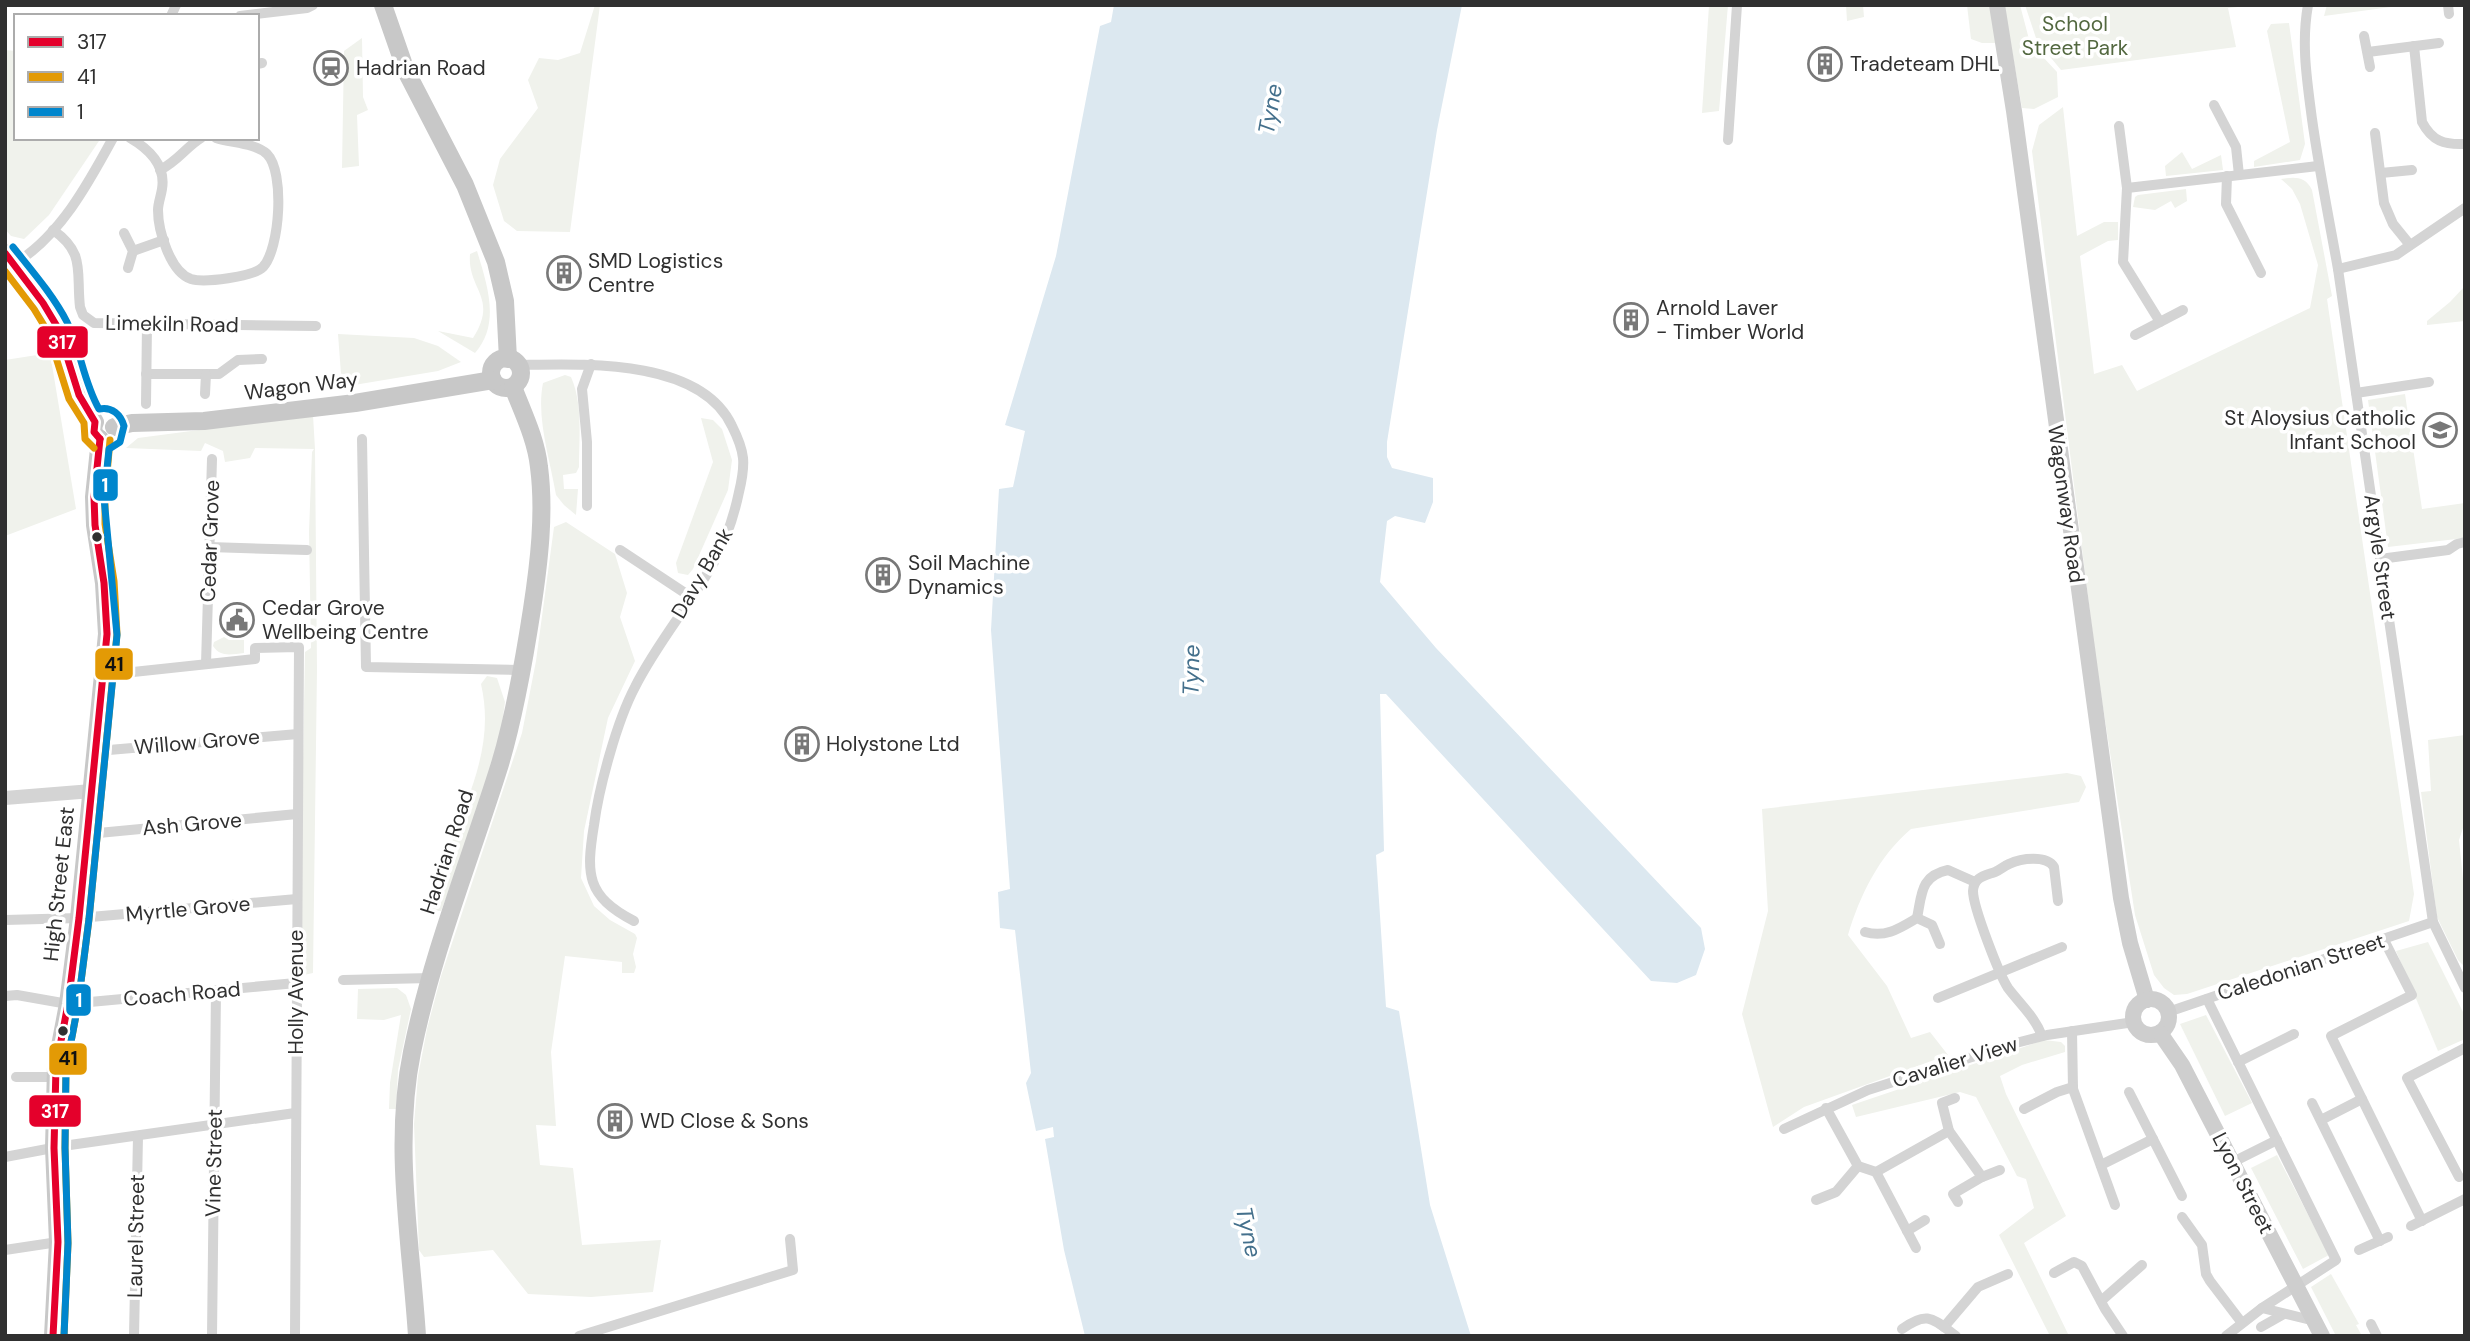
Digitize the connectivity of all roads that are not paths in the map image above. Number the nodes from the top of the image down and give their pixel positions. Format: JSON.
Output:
{"nodes":[{"id":1,"x":313,"y":5,"type":"edge"},
{"id":2,"x":383,"y":5,"type":"edge"},
{"id":3,"x":1737,"y":5,"type":"edge"},
{"id":4,"x":1997,"y":5,"type":"edge"},
{"id":5,"x":2308,"y":5,"type":"edge"},
{"id":6,"x":257,"y":14,"type":"edge"},
{"id":7,"x":2364,"y":36,"type":"dead end"},
{"id":8,"x":2439,"y":43,"type":"dead end"},
{"id":9,"x":2414,"y":46,"type":"junction"},
{"id":10,"x":2368,"y":52,"type":"junction"},
{"id":11,"x":2370,"y":67,"type":"dead end"},
{"id":12,"x":2214,"y":105,"type":"dead end"},
{"id":13,"x":2119,"y":126,"type":"dead end"},
{"id":14,"x":2375,"y":133,"type":"dead end"},
{"id":15,"x":112,"y":140,"type":"edge"},
{"id":16,"x":133,"y":140,"type":"edge"},
{"id":17,"x":198,"y":140,"type":"edge"},
{"id":18,"x":223,"y":140,"type":"edge"},
{"id":19,"x":1728,"y":140,"type":"dead end"},
{"id":20,"x":2465,"y":144,"type":"edge"},
{"id":21,"x":2318,"y":166,"type":"junction"},
{"id":22,"x":160,"y":170,"type":"junction"},
{"id":23,"x":2412,"y":170,"type":"dead end"},
{"id":24,"x":2381,"y":173,"type":"junction"},
{"id":25,"x":2233,"y":176,"type":"junction"},
{"id":26,"x":2127,"y":188,"type":"junction"},
{"id":27,"x":2465,"y":208,"type":"edge"},
{"id":28,"x":53,"y":230,"type":"junction"},
{"id":29,"x":124,"y":233,"type":"dead end"},
{"id":30,"x":164,"y":240,"type":"junction"},
{"id":31,"x":2410,"y":245,"type":"junction"},
{"id":32,"x":133,"y":251,"type":"junction"},
{"id":33,"x":10,"y":259,"type":"edge"},
{"id":34,"x":128,"y":268,"type":"dead end"},
{"id":35,"x":2338,"y":269,"type":"junction"},
{"id":36,"x":2260,"y":273,"type":"dead end"},
{"id":37,"x":2183,"y":310,"type":"dead end"},
{"id":38,"x":2160,"y":322,"type":"junction"},
{"id":39,"x":147,"y":324,"type":"junction"},
{"id":40,"x":316,"y":326,"type":"dead end"},
{"id":41,"x":2134,"y":335,"type":"dead end"},
{"id":42,"x":262,"y":359,"type":"dead end"},
{"id":43,"x":514,"y":362,"type":"junction"},
{"id":44,"x":592,"y":364,"type":"junction"},
{"id":45,"x":146,"y":374,"type":"junction"},
{"id":46,"x":206,"y":374,"type":"junction"},
{"id":47,"x":493,"y":380,"type":"junction"},
{"id":48,"x":2429,"y":382,"type":"dead end"},
{"id":49,"x":513,"y":387,"type":"junction"},
{"id":50,"x":2356,"y":393,"type":"junction"},
{"id":51,"x":205,"y":394,"type":"dead end"},
{"id":52,"x":146,"y":404,"type":"dead end"},
{"id":53,"x":103,"y":429,"type":"junction"},
{"id":54,"x":362,"y":439,"type":"dead end"},
{"id":55,"x":212,"y":459,"type":"dead end"},
{"id":56,"x":574,"y":481,"type":"dead end"},
{"id":57,"x":587,"y":481,"type":"junction"},
{"id":58,"x":587,"y":506,"type":"dead end"},
{"id":59,"x":2465,"y":542,"type":"edge"},
{"id":60,"x":209,"y":547,"type":"junction"},
{"id":61,"x":307,"y":550,"type":"dead end"},
{"id":62,"x":620,"y":550,"type":"dead end"},
{"id":63,"x":2380,"y":559,"type":"junction"},
{"id":64,"x":691,"y":597,"type":"junction"},
{"id":65,"x":206,"y":664,"type":"junction"},
{"id":66,"x":522,"y":670,"type":"junction"},
{"id":67,"x":105,"y":675,"type":"junction"},
{"id":68,"x":298,"y":734,"type":"junction"},
{"id":69,"x":97,"y":751,"type":"junction"},
{"id":70,"x":92,"y":791,"type":"junction"},
{"id":71,"x":5,"y":797,"type":"edge"},
{"id":72,"x":297,"y":814,"type":"junction"},
{"id":73,"x":88,"y":834,"type":"junction"},
{"id":74,"x":1975,"y":883,"type":"junction"},
{"id":75,"x":297,"y":899,"type":"junction"},
{"id":76,"x":2058,"y":901,"type":"dead end"},
{"id":77,"x":79,"y":918,"type":"junction"},
{"id":78,"x":1917,"y":918,"type":"junction"},
{"id":79,"x":5,"y":920,"type":"edge"},
{"id":80,"x":634,"y":921,"type":"dead end"},
{"id":81,"x":2433,"y":922,"type":"junction"},
{"id":82,"x":1865,"y":932,"type":"dead end"},
{"id":83,"x":2384,"y":940,"type":"junction"},
{"id":84,"x":1940,"y":944,"type":"dead end"},
{"id":85,"x":2062,"y":947,"type":"dead end"},
{"id":86,"x":2001,"y":974,"type":"junction"},
{"id":87,"x":430,"y":978,"type":"junction"},
{"id":88,"x":343,"y":980,"type":"dead end"},
{"id":89,"x":296,"y":983,"type":"junction"},
{"id":90,"x":2464,"y":984,"type":"edge"},
{"id":91,"x":216,"y":991,"type":"junction"},
{"id":92,"x":5,"y":996,"type":"edge"},
{"id":93,"x":1938,"y":998,"type":"dead end"},
{"id":94,"x":2207,"y":999,"type":"junction"},
{"id":95,"x":2147,"y":1000,"type":"junction"},
{"id":96,"x":68,"y":1004,"type":"junction"},
{"id":97,"x":2168,"y":1012,"type":"junction"},
{"id":98,"x":2134,"y":1022,"type":"junction"},
{"id":99,"x":2073,"y":1031,"type":"junction"},
{"id":100,"x":2160,"y":1033,"type":"junction"},
{"id":101,"x":2294,"y":1034,"type":"dead end"},
{"id":102,"x":2042,"y":1036,"type":"junction"},
{"id":103,"x":2465,"y":1048,"type":"edge"},
{"id":104,"x":2238,"y":1062,"type":"junction"},
{"id":105,"x":55,"y":1076,"type":"junction"},
{"id":106,"x":16,"y":1077,"type":"dead end"},
{"id":107,"x":2073,"y":1087,"type":"junction"},
{"id":108,"x":2129,"y":1091,"type":"dead end"},
{"id":109,"x":1955,"y":1098,"type":"dead end"},
{"id":110,"x":2362,"y":1099,"type":"junction"},
{"id":111,"x":2312,"y":1103,"type":"dead end"},
{"id":112,"x":1826,"y":1108,"type":"junction"},
{"id":113,"x":2024,"y":1109,"type":"dead end"},
{"id":114,"x":296,"y":1113,"type":"junction"},
{"id":115,"x":2321,"y":1120,"type":"junction"},
{"id":116,"x":214,"y":1125,"type":"junction"},
{"id":117,"x":1784,"y":1129,"type":"dead end"},
{"id":118,"x":1949,"y":1130,"type":"junction"},
{"id":119,"x":138,"y":1136,"type":"junction"},
{"id":120,"x":2153,"y":1139,"type":"junction"},
{"id":121,"x":2277,"y":1140,"type":"junction"},
{"id":122,"x":54,"y":1148,"type":"junction"},
{"id":123,"x":5,"y":1157,"type":"edge"},
{"id":124,"x":2232,"y":1162,"type":"junction"},
{"id":125,"x":2101,"y":1165,"type":"junction"},
{"id":126,"x":1858,"y":1166,"type":"junction"},
{"id":127,"x":2000,"y":1170,"type":"dead end"},
{"id":128,"x":1877,"y":1172,"type":"junction"},
{"id":129,"x":1982,"y":1177,"type":"junction"},
{"id":130,"x":2459,"y":1177,"type":"dead end"},
{"id":131,"x":2182,"y":1196,"type":"dead end"},
{"id":132,"x":1816,"y":1200,"type":"dead end"},
{"id":133,"x":2464,"y":1200,"type":"edge"},
{"id":134,"x":1958,"y":1202,"type":"dead end"},
{"id":135,"x":2115,"y":1205,"type":"dead end"},
{"id":136,"x":2182,"y":1217,"type":"dead end"},
{"id":137,"x":1925,"y":1220,"type":"dead end"},
{"id":138,"x":1907,"y":1231,"type":"junction"},
{"id":139,"x":790,"y":1239,"type":"dead end"},
{"id":140,"x":58,"y":1242,"type":"junction"},
{"id":141,"x":1916,"y":1248,"type":"dead end"},
{"id":142,"x":5,"y":1250,"type":"edge"},
{"id":143,"x":2359,"y":1250,"type":"dead end"},
{"id":144,"x":2142,"y":1265,"type":"dead end"},
{"id":145,"x":2054,"y":1273,"type":"dead end"},
{"id":146,"x":2008,"y":1274,"type":"dead end"},
{"id":147,"x":2296,"y":1285,"type":"junction"},
{"id":148,"x":2101,"y":1301,"type":"junction"},
{"id":149,"x":2257,"y":1311,"type":"junction"},
{"id":150,"x":2284,"y":1314,"type":"junction"},
{"id":151,"x":2242,"y":1323,"type":"junction"},
{"id":152,"x":2371,"y":1324,"type":"dead end"},
{"id":153,"x":1944,"y":1327,"type":"junction"},
{"id":154,"x":1902,"y":1329,"type":"dead end"},
{"id":155,"x":2319,"y":1329,"type":"edge"},
{"id":156,"x":2263,"y":1331,"type":"edge"},
{"id":157,"x":48,"y":1335,"type":"edge"},
{"id":158,"x":134,"y":1336,"type":"edge"},
{"id":159,"x":212,"y":1336,"type":"edge"},
{"id":160,"x":295,"y":1336,"type":"edge"},
{"id":161,"x":417,"y":1336,"type":"edge"},
{"id":162,"x":579,"y":1336,"type":"edge"},
{"id":163,"x":1956,"y":1336,"type":"edge"},
{"id":164,"x":2123,"y":1336,"type":"edge"},
{"id":165,"x":2227,"y":1336,"type":"edge"},
{"id":166,"x":2377,"y":1336,"type":"edge"}],
"edges":[{"from":1,"to":6,"type":"street"},
{"from":2,"to":43,"type":"main road"},
{"from":3,"to":19,"type":"street"},
{"from":4,"to":95,"type":"main road","name":"Wagonway Road"},
{"from":5,"to":21,"type":"street","name":"Argyle Street"},
{"from":7,"to":10,"type":"street"},
{"from":8,"to":9,"type":"street"},
{"from":9,"to":10,"type":"street"},
{"from":9,"to":20,"type":"street"},
{"from":10,"to":11,"type":"street"},
{"from":12,"to":25,"type":"street"},
{"from":13,"to":26,"type":"street"},
{"from":14,"to":24,"type":"street"},
{"from":15,"to":28,"type":"street"},
{"from":16,"to":22,"type":"street"},
{"from":17,"to":22,"type":"street"},
{"from":18,"to":30,"type":"street"},
{"from":21,"to":25,"type":"street"},
{"from":21,"to":35,"type":"street","name":"Argyle Street"},
{"from":22,"to":30,"type":"street"},
{"from":23,"to":24,"type":"street"},
{"from":24,"to":31,"type":"street"},
{"from":25,"to":26,"type":"street"},
{"from":25,"to":36,"type":"street"},
{"from":26,"to":38,"type":"street"},
{"from":27,"to":31,"type":"street"},
{"from":28,"to":33,"type":"street"},
{"from":28,"to":39,"type":"street","name":"Limekiln Road"},
{"from":29,"to":32,"type":"street"},
{"from":30,"to":32,"type":"street"},
{"from":31,"to":35,"type":"street"},
{"from":32,"to":34,"type":"street"},
{"from":33,"to":53,"type":"main road"},
{"from":35,"to":50,"type":"street","name":"Argyle Street"},
{"from":37,"to":38,"type":"street"},
{"from":38,"to":41,"type":"street"},
{"from":39,"to":40,"type":"street","name":"Limekiln Road"},
{"from":39,"to":45,"type":"street"},
{"from":42,"to":46,"type":"street"},
{"from":43,"to":44,"type":"street","name":"Davy Bank"},
{"from":43,"to":47,"type":"main road"},
{"from":43,"to":49,"type":"main road"},
{"from":44,"to":57,"type":"street"},
{"from":44,"to":64,"type":"street","name":"Davy Bank"},
{"from":45,"to":46,"type":"street"},
{"from":45,"to":52,"type":"street"},
{"from":46,"to":51,"type":"street"},
{"from":47,"to":49,"type":"main road"},
{"from":47,"to":53,"type":"main road","name":"Wagon Way"},
{"from":48,"to":50,"type":"street"},
{"from":49,"to":66,"type":"main road","name":"Hadrian Road"},
{"from":50,"to":63,"type":"street","name":"Argyle Street"},
{"from":53,"to":67,"type":"main road","name":"High Street East"},
{"from":54,"to":66,"type":"street"},
{"from":55,"to":60,"type":"street","name":"Cedar Grove"},
{"from":56,"to":57,"type":"street"},
{"from":57,"to":58,"type":"street"},
{"from":59,"to":63,"type":"street"},
{"from":60,"to":61,"type":"street"},
{"from":60,"to":65,"type":"street","name":"Cedar Grove"},
{"from":62,"to":64,"type":"street"},
{"from":63,"to":81,"type":"street","name":"Argyle Street"},
{"from":64,"to":80,"type":"street","name":"Davy Bank"},
{"from":65,"to":67,"type":"street"},
{"from":65,"to":68,"type":"street","name":"Holly Avenue"},
{"from":66,"to":87,"type":"main road","name":"Hadrian Road"},
{"from":67,"to":69,"type":"main road","name":"High Street East"},
{"from":68,"to":69,"type":"street","name":"Willow Grove"},
{"from":68,"to":72,"type":"street","name":"Holly Avenue"},
{"from":69,"to":70,"type":"main road","name":"High Street East"},
{"from":70,"to":71,"type":"street"},
{"from":70,"to":73,"type":"main road","name":"High Street East"},
{"from":72,"to":73,"type":"street","name":"Ash Grove"},
{"from":72,"to":75,"type":"street","name":"Holly Avenue"},
{"from":73,"to":77,"type":"main road","name":"High Street East"},
{"from":74,"to":76,"type":"street"},
{"from":74,"to":78,"type":"street"},
{"from":74,"to":86,"type":"street"},
{"from":75,"to":77,"type":"street","name":"Myrtle Grove"},
{"from":75,"to":89,"type":"street","name":"Holly Avenue"},
{"from":77,"to":79,"type":"street","name":"Myrtle Grove"},
{"from":77,"to":96,"type":"main road","name":"High Street East"},
{"from":78,"to":82,"type":"street"},
{"from":78,"to":84,"type":"street"},
{"from":81,"to":83,"type":"street","name":"Caledonian Street"},
{"from":81,"to":90,"type":"street","name":"Argyle Street"},
{"from":83,"to":94,"type":"street","name":"Caledonian Street"},
{"from":83,"to":110,"type":"street"},
{"from":85,"to":86,"type":"street"},
{"from":86,"to":93,"type":"street"},
{"from":86,"to":102,"type":"street"},
{"from":87,"to":88,"type":"street"},
{"from":87,"to":161,"type":"main road","name":"Hadrian Road"},
{"from":89,"to":91,"type":"street","name":"Coach Road"},
{"from":89,"to":114,"type":"street","name":"Holly Avenue"},
{"from":91,"to":96,"type":"street","name":"Coach Road"},
{"from":91,"to":116,"type":"street","name":"Vine Street"},
{"from":92,"to":96,"type":"street","name":"Coach Road"},
{"from":94,"to":97,"type":"street","name":"Caledonian Street"},
{"from":94,"to":104,"type":"street"},
{"from":95,"to":97,"type":"main road"},
{"from":95,"to":98,"type":"main road"},
{"from":96,"to":105,"type":"main road","name":"High Street East"},
{"from":97,"to":100,"type":"main road"},
{"from":98,"to":99,"type":"street","name":"Cavalier View"},
{"from":98,"to":100,"type":"main road"},
{"from":99,"to":102,"type":"street","name":"Cavalier View"},
{"from":99,"to":107,"type":"street"},
{"from":100,"to":124,"type":"main road","name":"Lyon Street"},
{"from":101,"to":104,"type":"street"},
{"from":102,"to":112,"type":"street","name":"Cavalier View"},
{"from":103,"to":130,"type":"street"},
{"from":104,"to":121,"type":"street"},
{"from":105,"to":106,"type":"street"},
{"from":105,"to":122,"type":"main road","name":"High Street East"},
{"from":107,"to":113,"type":"street"},
{"from":107,"to":125,"type":"street"},
{"from":108,"to":120,"type":"street"},
{"from":109,"to":118,"type":"street"},
{"from":110,"to":115,"type":"street"},
{"from":110,"to":133,"type":"street"},
{"from":111,"to":115,"type":"street"},
{"from":112,"to":117,"type":"street","name":"Cavalier View"},
{"from":112,"to":126,"type":"street"},
{"from":114,"to":116,"type":"street"},
{"from":114,"to":160,"type":"street","name":"Holly Avenue"},
{"from":115,"to":143,"type":"street"},
{"from":116,"to":119,"type":"street"},
{"from":116,"to":159,"type":"street","name":"Vine Street"},
{"from":118,"to":128,"type":"street"},
{"from":118,"to":129,"type":"street"},
{"from":119,"to":122,"type":"street"},
{"from":119,"to":158,"type":"street","name":"Laurel Street"},
{"from":120,"to":125,"type":"street"},
{"from":120,"to":131,"type":"street"},
{"from":121,"to":124,"type":"street"},
{"from":121,"to":147,"type":"street"},
{"from":122,"to":123,"type":"street"},
{"from":122,"to":140,"type":"main road","name":"High Street East"},
{"from":124,"to":147,"type":"main road","name":"Lyon Street"},
{"from":125,"to":135,"type":"street"},
{"from":126,"to":128,"type":"street"},
{"from":126,"to":132,"type":"street"},
{"from":127,"to":129,"type":"street"},
{"from":128,"to":138,"type":"street"},
{"from":129,"to":134,"type":"street"},
{"from":136,"to":151,"type":"street"},
{"from":137,"to":138,"type":"street"},
{"from":138,"to":141,"type":"street"},
{"from":139,"to":162,"type":"street"},
{"from":140,"to":142,"type":"street"},
{"from":140,"to":157,"type":"main road","name":"High Street East"},
{"from":144,"to":148,"type":"street"},
{"from":145,"to":148,"type":"street"},
{"from":146,"to":153,"type":"street"},
{"from":147,"to":149,"type":"street"},
{"from":147,"to":155,"type":"main road","name":"Lyon Street"},
{"from":148,"to":164,"type":"street"},
{"from":149,"to":150,"type":"street"},
{"from":149,"to":151,"type":"street"},
{"from":149,"to":156,"type":"street"},
{"from":150,"to":155,"type":"street"},
{"from":150,"to":156,"type":"street"},
{"from":151,"to":165,"type":"street"},
{"from":152,"to":166,"type":"street"},
{"from":153,"to":154,"type":"street"},
{"from":153,"to":163,"type":"street"}]}
